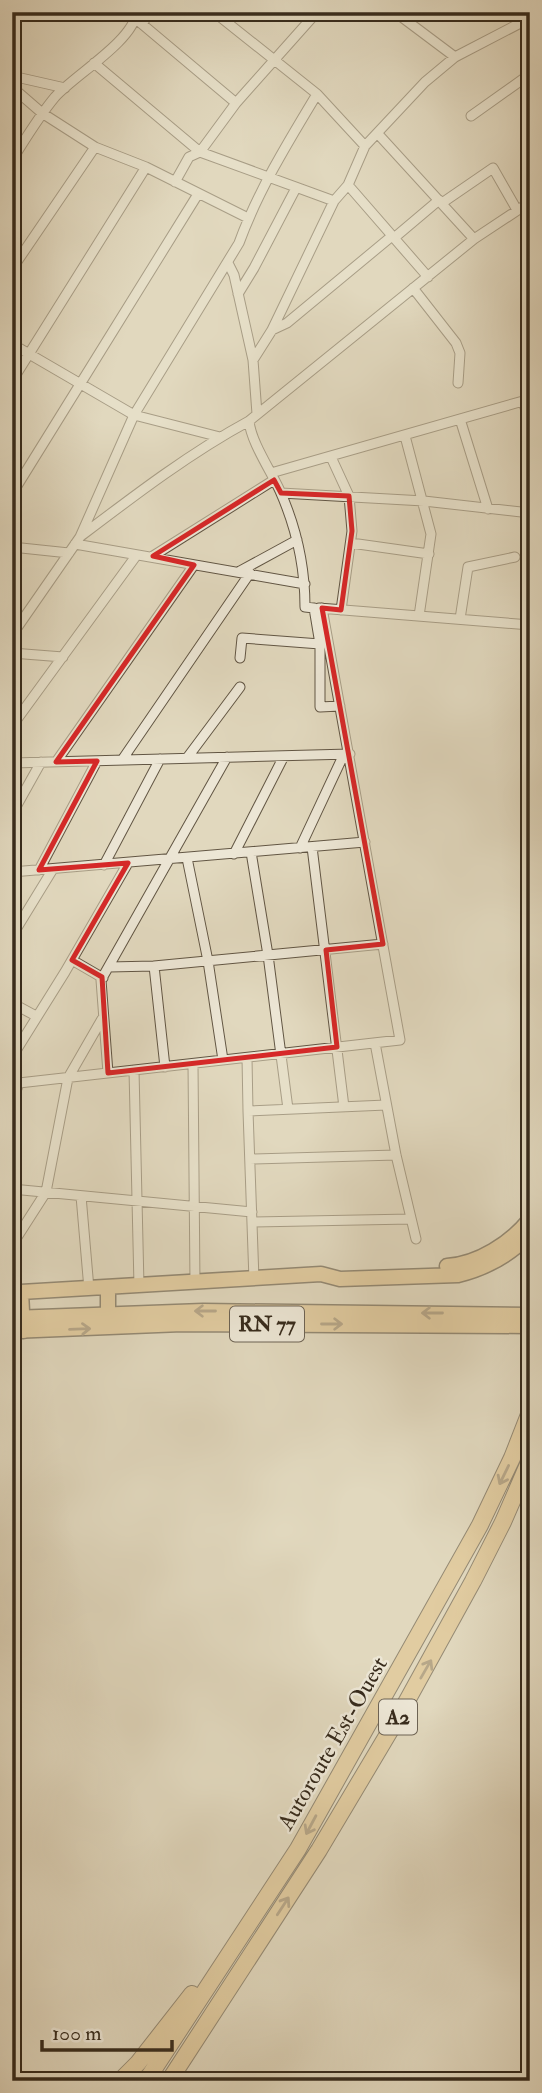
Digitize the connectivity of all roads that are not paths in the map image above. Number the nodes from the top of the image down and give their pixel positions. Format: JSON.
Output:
{"nodes":[{"id":1,"x":150,"y":12,"type":"edge"},
{"id":2,"x":214,"y":12,"type":"edge"},
{"id":3,"x":395,"y":12,"type":"edge"},
{"id":4,"x":311,"y":14,"type":"edge"},
{"id":5,"x":138,"y":18,"type":"edge"},
{"id":6,"x":530,"y":18,"type":"edge"},
{"id":7,"x":455,"y":57,"type":"junction"},
{"id":8,"x":273,"y":59,"type":"junction"},
{"id":9,"x":94,"y":63,"type":"junction"},
{"id":10,"x":12,"y":76,"type":"edge"},
{"id":11,"x":529,"y":76,"type":"edge"},
{"id":12,"x":12,"y":87,"type":"edge"},
{"id":13,"x":65,"y":88,"type":"junction"},
{"id":14,"x":317,"y":94,"type":"junction"},
{"id":15,"x":236,"y":103,"type":"junction"},
{"id":16,"x":42,"y":113,"type":"junction"},
{"id":17,"x":471,"y":116,"type":"dead end"},
{"id":18,"x":378,"y":134,"type":"junction"},
{"id":19,"x":365,"y":146,"type":"junction"},
{"id":20,"x":95,"y":147,"type":"junction"},
{"id":21,"x":200,"y":152,"type":"junction"},
{"id":22,"x":12,"y":160,"type":"edge"},
{"id":23,"x":146,"y":167,"type":"junction"},
{"id":24,"x":269,"y":179,"type":"junction"},
{"id":25,"x":175,"y":182,"type":"junction"},
{"id":26,"x":348,"y":185,"type":"junction"},
{"id":27,"x":296,"y":188,"type":"junction"},
{"id":28,"x":198,"y":194,"type":"junction"},
{"id":29,"x":334,"y":201,"type":"junction"},
{"id":30,"x":440,"y":201,"type":"junction"},
{"id":31,"x":530,"y":202,"type":"edge"},
{"id":32,"x":517,"y":210,"type":"junction"},
{"id":33,"x":248,"y":218,"type":"junction"},
{"id":34,"x":393,"y":237,"type":"junction"},
{"id":35,"x":474,"y":239,"type":"junction"},
{"id":36,"x":228,"y":263,"type":"junction"},
{"id":37,"x":12,"y":269,"type":"edge"},
{"id":38,"x":428,"y":277,"type":"junction"},
{"id":39,"x":413,"y":288,"type":"junction"},
{"id":40,"x":238,"y":294,"type":"junction"},
{"id":41,"x":272,"y":330,"type":"junction"},
{"id":42,"x":12,"y":344,"type":"edge"},
{"id":43,"x":29,"y":354,"type":"junction"},
{"id":44,"x":253,"y":360,"type":"junction"},
{"id":45,"x":12,"y":381,"type":"edge"},
{"id":46,"x":81,"y":383,"type":"junction"},
{"id":47,"x":458,"y":383,"type":"dead end"},
{"id":48,"x":257,"y":414,"type":"junction"},
{"id":49,"x":134,"y":415,"type":"junction"},
{"id":50,"x":460,"y":419,"type":"junction"},
{"id":51,"x":249,"y":421,"type":"junction"},
{"id":52,"x":530,"y":424,"type":"edge"},
{"id":53,"x":405,"y":436,"type":"junction"},
{"id":54,"x":220,"y":437,"type":"junction"},
{"id":55,"x":331,"y":457,"type":"junction"},
{"id":56,"x":273,"y":476,"type":"junction"},
{"id":57,"x":281,"y":493,"type":"junction"},
{"id":58,"x":12,"y":494,"type":"edge"},
{"id":59,"x":349,"y":496,"type":"junction"},
{"id":60,"x":424,"y":501,"type":"junction"},
{"id":61,"x":488,"y":509,"type":"junction"},
{"id":62,"x":530,"y":513,"type":"edge"},
{"id":63,"x":78,"y":540,"type":"junction"},
{"id":64,"x":297,"y":540,"type":"junction"},
{"id":65,"x":351,"y":543,"type":"junction"},
{"id":66,"x":12,"y":547,"type":"edge"},
{"id":67,"x":69,"y":553,"type":"junction"},
{"id":68,"x":429,"y":554,"type":"junction"},
{"id":69,"x":136,"y":556,"type":"junction"},
{"id":70,"x":153,"y":556,"type":"junction"},
{"id":71,"x":515,"y":557,"type":"dead end"},
{"id":72,"x":194,"y":565,"type":"junction"},
{"id":73,"x":239,"y":572,"type":"junction"},
{"id":74,"x":250,"y":573,"type":"junction"},
{"id":75,"x":305,"y":584,"type":"junction"},
{"id":76,"x":318,"y":608,"type":"junction"},
{"id":77,"x":341,"y":610,"type":"junction"},
{"id":78,"x":419,"y":616,"type":"junction"},
{"id":79,"x":460,"y":619,"type":"junction"},
{"id":80,"x":530,"y":625,"type":"edge"},
{"id":81,"x":12,"y":635,"type":"edge"},
{"id":82,"x":320,"y":644,"type":"junction"},
{"id":83,"x":12,"y":653,"type":"edge"},
{"id":84,"x":63,"y":657,"type":"junction"},
{"id":85,"x":240,"y":658,"type":"dead end"},
{"id":86,"x":240,"y":687,"type":"dead end"},
{"id":87,"x":340,"y":706,"type":"junction"},
{"id":88,"x":12,"y":726,"type":"edge"},
{"id":89,"x":347,"y":754,"type":"junction"},
{"id":90,"x":284,"y":755,"type":"junction"},
{"id":91,"x":227,"y":757,"type":"junction"},
{"id":92,"x":187,"y":758,"type":"junction"},
{"id":93,"x":160,"y":759,"type":"junction"},
{"id":94,"x":122,"y":760,"type":"junction"},
{"id":95,"x":97,"y":761,"type":"junction"},
{"id":96,"x":41,"y":762,"type":"junction"},
{"id":97,"x":56,"y":762,"type":"junction"},
{"id":98,"x":12,"y":763,"type":"edge"},
{"id":99,"x":12,"y":814,"type":"edge"},
{"id":100,"x":365,"y":842,"type":"junction"},
{"id":101,"x":312,"y":847,"type":"junction"},
{"id":102,"x":300,"y":848,"type":"junction"},
{"id":103,"x":251,"y":852,"type":"junction"},
{"id":104,"x":234,"y":854,"type":"junction"},
{"id":105,"x":187,"y":858,"type":"junction"},
{"id":106,"x":169,"y":859,"type":"junction"},
{"id":107,"x":128,"y":863,"type":"junction"},
{"id":108,"x":104,"y":864,"type":"junction"},
{"id":109,"x":53,"y":869,"type":"junction"},
{"id":110,"x":39,"y":870,"type":"junction"},
{"id":111,"x":12,"y":872,"type":"edge"},
{"id":112,"x":12,"y":936,"type":"edge"},
{"id":113,"x":383,"y":944,"type":"junction"},
{"id":114,"x":326,"y":950,"type":"junction"},
{"id":115,"x":268,"y":955,"type":"junction"},
{"id":116,"x":72,"y":960,"type":"junction"},
{"id":117,"x":208,"y":961,"type":"junction"},
{"id":118,"x":154,"y":966,"type":"junction"},
{"id":119,"x":108,"y":967,"type":"junction"},
{"id":120,"x":103,"y":978,"type":"junction"},
{"id":121,"x":12,"y":1003,"type":"edge"},
{"id":122,"x":36,"y":1016,"type":"junction"},
{"id":123,"x":103,"y":1017,"type":"junction"},
{"id":124,"x":375,"y":1043,"type":"junction"},
{"id":125,"x":337,"y":1048,"type":"junction"},
{"id":126,"x":281,"y":1054,"type":"junction"},
{"id":127,"x":12,"y":1057,"type":"edge"},
{"id":128,"x":247,"y":1058,"type":"junction"},
{"id":129,"x":223,"y":1060,"type":"junction"},
{"id":130,"x":193,"y":1064,"type":"junction"},
{"id":131,"x":164,"y":1067,"type":"junction"},
{"id":132,"x":134,"y":1070,"type":"junction"},
{"id":133,"x":108,"y":1073,"type":"junction"},
{"id":134,"x":68,"y":1077,"type":"junction"},
{"id":135,"x":16,"y":1081,"type":"edge"},
{"id":136,"x":12,"y":1102,"type":"edge"},
{"id":137,"x":386,"y":1105,"type":"junction"},
{"id":138,"x":344,"y":1107,"type":"junction"},
{"id":139,"x":288,"y":1109,"type":"junction"},
{"id":140,"x":248,"y":1111,"type":"junction"},
{"id":141,"x":396,"y":1155,"type":"junction"},
{"id":142,"x":250,"y":1159,"type":"junction"},
{"id":143,"x":12,"y":1189,"type":"edge"},
{"id":144,"x":46,"y":1192,"type":"junction"},
{"id":145,"x":81,"y":1196,"type":"junction"},
{"id":146,"x":136,"y":1201,"type":"junction"},
{"id":147,"x":194,"y":1207,"type":"junction"},
{"id":148,"x":252,"y":1217,"type":"junction"},
{"id":149,"x":411,"y":1219,"type":"junction"},
{"id":150,"x":530,"y":1219,"type":"edge"},
{"id":151,"x":530,"y":1234,"type":"edge"},
{"id":152,"x":416,"y":1239,"type":"dead end"},
{"id":153,"x":12,"y":1245,"type":"edge"},
{"id":154,"x":314,"y":1275,"type":"junction"},
{"id":155,"x":254,"y":1280,"type":"junction"},
{"id":156,"x":195,"y":1283,"type":"junction"},
{"id":157,"x":139,"y":1286,"type":"junction"},
{"id":158,"x":108,"y":1288,"type":"junction"},
{"id":159,"x":89,"y":1289,"type":"junction"},
{"id":160,"x":17,"y":1293,"type":"edge"},
{"id":161,"x":108,"y":1314,"type":"junction"},
{"id":162,"x":527,"y":1320,"type":"edge"},
{"id":163,"x":18,"y":1324,"type":"edge"},
{"id":164,"x":530,"y":1412,"type":"edge"},
{"id":165,"x":530,"y":1460,"type":"edge"},
{"id":166,"x":219,"y":1968,"type":"junction"},
{"id":167,"x":169,"y":2080,"type":"edge"},
{"id":168,"x":120,"y":2081,"type":"edge"},
{"id":169,"x":146,"y":2081,"type":"edge"}],
"edges":[{"from":1,"to":5,"type":"street"},
{"from":2,"to":8,"type":"street"},
{"from":3,"to":7,"type":"street"},
{"from":4,"to":8,"type":"street"},
{"from":5,"to":9,"type":"street"},
{"from":5,"to":15,"type":"street"},
{"from":6,"to":7,"type":"street"},
{"from":7,"to":18,"type":"street"},
{"from":8,"to":14,"type":"street"},
{"from":8,"to":15,"type":"street"},
{"from":9,"to":13,"type":"street"},
{"from":9,"to":21,"type":"street"},
{"from":10,"to":13,"type":"street"},
{"from":11,"to":17,"type":"street"},
{"from":12,"to":16,"type":"street"},
{"from":13,"to":16,"type":"street"},
{"from":14,"to":19,"type":"street"},
{"from":14,"to":24,"type":"street"},
{"from":15,"to":21,"type":"street"},
{"from":16,"to":20,"type":"street"},
{"from":16,"to":22,"type":"street"},
{"from":18,"to":19,"type":"street"},
{"from":18,"to":30,"type":"street"},
{"from":19,"to":26,"type":"street"},
{"from":20,"to":23,"type":"street"},
{"from":20,"to":37,"type":"street"},
{"from":21,"to":24,"type":"street"},
{"from":21,"to":25,"type":"street"},
{"from":23,"to":25,"type":"street"},
{"from":23,"to":43,"type":"street"},
{"from":24,"to":27,"type":"street"},
{"from":24,"to":33,"type":"street"},
{"from":25,"to":28,"type":"street"},
{"from":26,"to":29,"type":"street"},
{"from":26,"to":34,"type":"street"},
{"from":27,"to":29,"type":"street"},
{"from":27,"to":40,"type":"street"},
{"from":28,"to":33,"type":"street"},
{"from":28,"to":46,"type":"street"},
{"from":29,"to":41,"type":"street"},
{"from":30,"to":32,"type":"street"},
{"from":30,"to":34,"type":"street"},
{"from":30,"to":35,"type":"street"},
{"from":31,"to":32,"type":"street"},
{"from":32,"to":35,"type":"street"},
{"from":33,"to":36,"type":"street"},
{"from":34,"to":38,"type":"street"},
{"from":34,"to":41,"type":"street"},
{"from":35,"to":38,"type":"street"},
{"from":36,"to":40,"type":"street"},
{"from":36,"to":49,"type":"street"},
{"from":38,"to":39,"type":"street"},
{"from":39,"to":47,"type":"street"},
{"from":39,"to":48,"type":"street"},
{"from":40,"to":44,"type":"street"},
{"from":41,"to":44,"type":"street"},
{"from":42,"to":43,"type":"street"},
{"from":43,"to":45,"type":"street"},
{"from":43,"to":46,"type":"street"},
{"from":44,"to":48,"type":"street"},
{"from":46,"to":49,"type":"street"},
{"from":46,"to":58,"type":"street"},
{"from":48,"to":51,"type":"street"},
{"from":49,"to":54,"type":"street"},
{"from":49,"to":63,"type":"street"},
{"from":50,"to":52,"type":"street"},
{"from":50,"to":53,"type":"street"},
{"from":50,"to":61,"type":"street"},
{"from":51,"to":54,"type":"street"},
{"from":51,"to":56,"type":"street"},
{"from":53,"to":55,"type":"street"},
{"from":53,"to":60,"type":"street"},
{"from":54,"to":63,"type":"street"},
{"from":55,"to":56,"type":"street"},
{"from":55,"to":59,"type":"street"},
{"from":56,"to":57,"type":"street"},
{"from":56,"to":70,"type":"street"},
{"from":57,"to":59,"type":"street"},
{"from":57,"to":64,"type":"street"},
{"from":59,"to":60,"type":"street"},
{"from":59,"to":65,"type":"street"},
{"from":60,"to":61,"type":"street"},
{"from":60,"to":68,"type":"street"},
{"from":61,"to":62,"type":"street"},
{"from":63,"to":67,"type":"street"},
{"from":63,"to":69,"type":"street"},
{"from":64,"to":73,"type":"street"},
{"from":64,"to":75,"type":"street"},
{"from":65,"to":68,"type":"street"},
{"from":65,"to":77,"type":"street"},
{"from":66,"to":67,"type":"street"},
{"from":67,"to":81,"type":"street"},
{"from":68,"to":78,"type":"street"},
{"from":69,"to":70,"type":"street"},
{"from":69,"to":84,"type":"street"},
{"from":70,"to":72,"type":"street"},
{"from":71,"to":79,"type":"street"},
{"from":72,"to":73,"type":"street"},
{"from":72,"to":97,"type":"street"},
{"from":73,"to":74,"type":"street"},
{"from":74,"to":75,"type":"street"},
{"from":74,"to":94,"type":"street"},
{"from":75,"to":76,"type":"street"},
{"from":76,"to":77,"type":"street"},
{"from":76,"to":82,"type":"street"},
{"from":76,"to":87,"type":"street"},
{"from":77,"to":78,"type":"street"},
{"from":78,"to":79,"type":"street"},
{"from":79,"to":80,"type":"street"},
{"from":82,"to":85,"type":"street"},
{"from":82,"to":87,"type":"street"},
{"from":83,"to":84,"type":"street"},
{"from":84,"to":88,"type":"street"},
{"from":86,"to":92,"type":"street"},
{"from":87,"to":89,"type":"street"},
{"from":89,"to":90,"type":"street"},
{"from":89,"to":100,"type":"street"},
{"from":89,"to":102,"type":"street"},
{"from":90,"to":91,"type":"street"},
{"from":90,"to":104,"type":"street"},
{"from":91,"to":92,"type":"street"},
{"from":91,"to":106,"type":"street"},
{"from":92,"to":93,"type":"street"},
{"from":93,"to":94,"type":"street"},
{"from":93,"to":108,"type":"street"},
{"from":94,"to":95,"type":"street"},
{"from":95,"to":97,"type":"street"},
{"from":95,"to":110,"type":"street"},
{"from":96,"to":97,"type":"street"},
{"from":96,"to":98,"type":"street"},
{"from":96,"to":99,"type":"street"},
{"from":100,"to":101,"type":"street"},
{"from":100,"to":113,"type":"street"},
{"from":101,"to":102,"type":"street"},
{"from":101,"to":114,"type":"street"},
{"from":102,"to":103,"type":"street"},
{"from":103,"to":104,"type":"street"},
{"from":103,"to":115,"type":"street"},
{"from":104,"to":105,"type":"street"},
{"from":105,"to":106,"type":"street"},
{"from":105,"to":117,"type":"street"},
{"from":106,"to":107,"type":"street"},
{"from":106,"to":119,"type":"street"},
{"from":107,"to":108,"type":"street"},
{"from":107,"to":116,"type":"street"},
{"from":108,"to":109,"type":"street"},
{"from":109,"to":110,"type":"street"},
{"from":109,"to":112,"type":"street"},
{"from":110,"to":111,"type":"street"},
{"from":113,"to":114,"type":"street"},
{"from":113,"to":124,"type":"street"},
{"from":114,"to":115,"type":"street"},
{"from":114,"to":125,"type":"street"},
{"from":115,"to":117,"type":"street"},
{"from":115,"to":126,"type":"street"},
{"from":116,"to":120,"type":"street"},
{"from":116,"to":122,"type":"street"},
{"from":117,"to":118,"type":"street"},
{"from":117,"to":129,"type":"street"},
{"from":118,"to":119,"type":"street"},
{"from":118,"to":131,"type":"street"},
{"from":119,"to":120,"type":"street"},
{"from":120,"to":123,"type":"street"},
{"from":121,"to":122,"type":"street"},
{"from":122,"to":127,"type":"street"},
{"from":123,"to":133,"type":"street"},
{"from":123,"to":134,"type":"street"},
{"from":124,"to":125,"type":"street"},
{"from":124,"to":137,"type":"street"},
{"from":125,"to":126,"type":"street"},
{"from":125,"to":138,"type":"street"},
{"from":126,"to":128,"type":"street"},
{"from":126,"to":139,"type":"street"},
{"from":128,"to":129,"type":"street"},
{"from":128,"to":140,"type":"street"},
{"from":129,"to":130,"type":"street"},
{"from":130,"to":131,"type":"street"},
{"from":130,"to":147,"type":"street"},
{"from":131,"to":132,"type":"street"},
{"from":132,"to":133,"type":"street"},
{"from":132,"to":146,"type":"street"},
{"from":133,"to":134,"type":"street"},
{"from":134,"to":135,"type":"street"},
{"from":134,"to":144,"type":"street"},
{"from":135,"to":136,"type":"street"},
{"from":137,"to":138,"type":"street"},
{"from":137,"to":141,"type":"street"},
{"from":138,"to":139,"type":"street"},
{"from":139,"to":140,"type":"street"},
{"from":140,"to":142,"type":"street"},
{"from":141,"to":142,"type":"street"},
{"from":141,"to":149,"type":"street"},
{"from":142,"to":148,"type":"street"},
{"from":143,"to":144,"type":"street"},
{"from":144,"to":145,"type":"street"},
{"from":144,"to":153,"type":"street"},
{"from":145,"to":146,"type":"street"},
{"from":145,"to":159,"type":"street"},
{"from":146,"to":147,"type":"street"},
{"from":146,"to":157,"type":"street"},
{"from":147,"to":148,"type":"street"},
{"from":147,"to":156,"type":"street"},
{"from":148,"to":149,"type":"street"},
{"from":148,"to":155,"type":"street"},
{"from":149,"to":152,"type":"street"},
{"from":150,"to":154,"type":"main road"},
{"from":151,"to":154,"type":"main road"},
{"from":154,"to":155,"type":"main road"},
{"from":155,"to":156,"type":"main road"},
{"from":156,"to":157,"type":"main road"},
{"from":157,"to":158,"type":"main road"},
{"from":158,"to":159,"type":"main road"},
{"from":158,"to":161,"type":"main road"},
{"from":159,"to":160,"type":"main road"},
{"from":160,"to":163,"type":"main road"},
{"from":162,"to":161,"type":"main road","one_way":true},
{"from":161,"to":163,"type":"main road"},
{"from":163,"to":162,"type":"main road","number":"RN 77","one_way":true},
{"from":164,"to":166,"type":"highway","name":"Autoroute Est-Ouest","number":"A2","one_way":true},
{"from":167,"to":165,"type":"highway","name":"Autoroute Est-Ouest","number":"A2","one_way":true},
{"from":166,"to":168,"type":"highway"},
{"from":166,"to":169,"type":"highway","name":"Autoroute Est-Ouest","number":"A2"}]}
